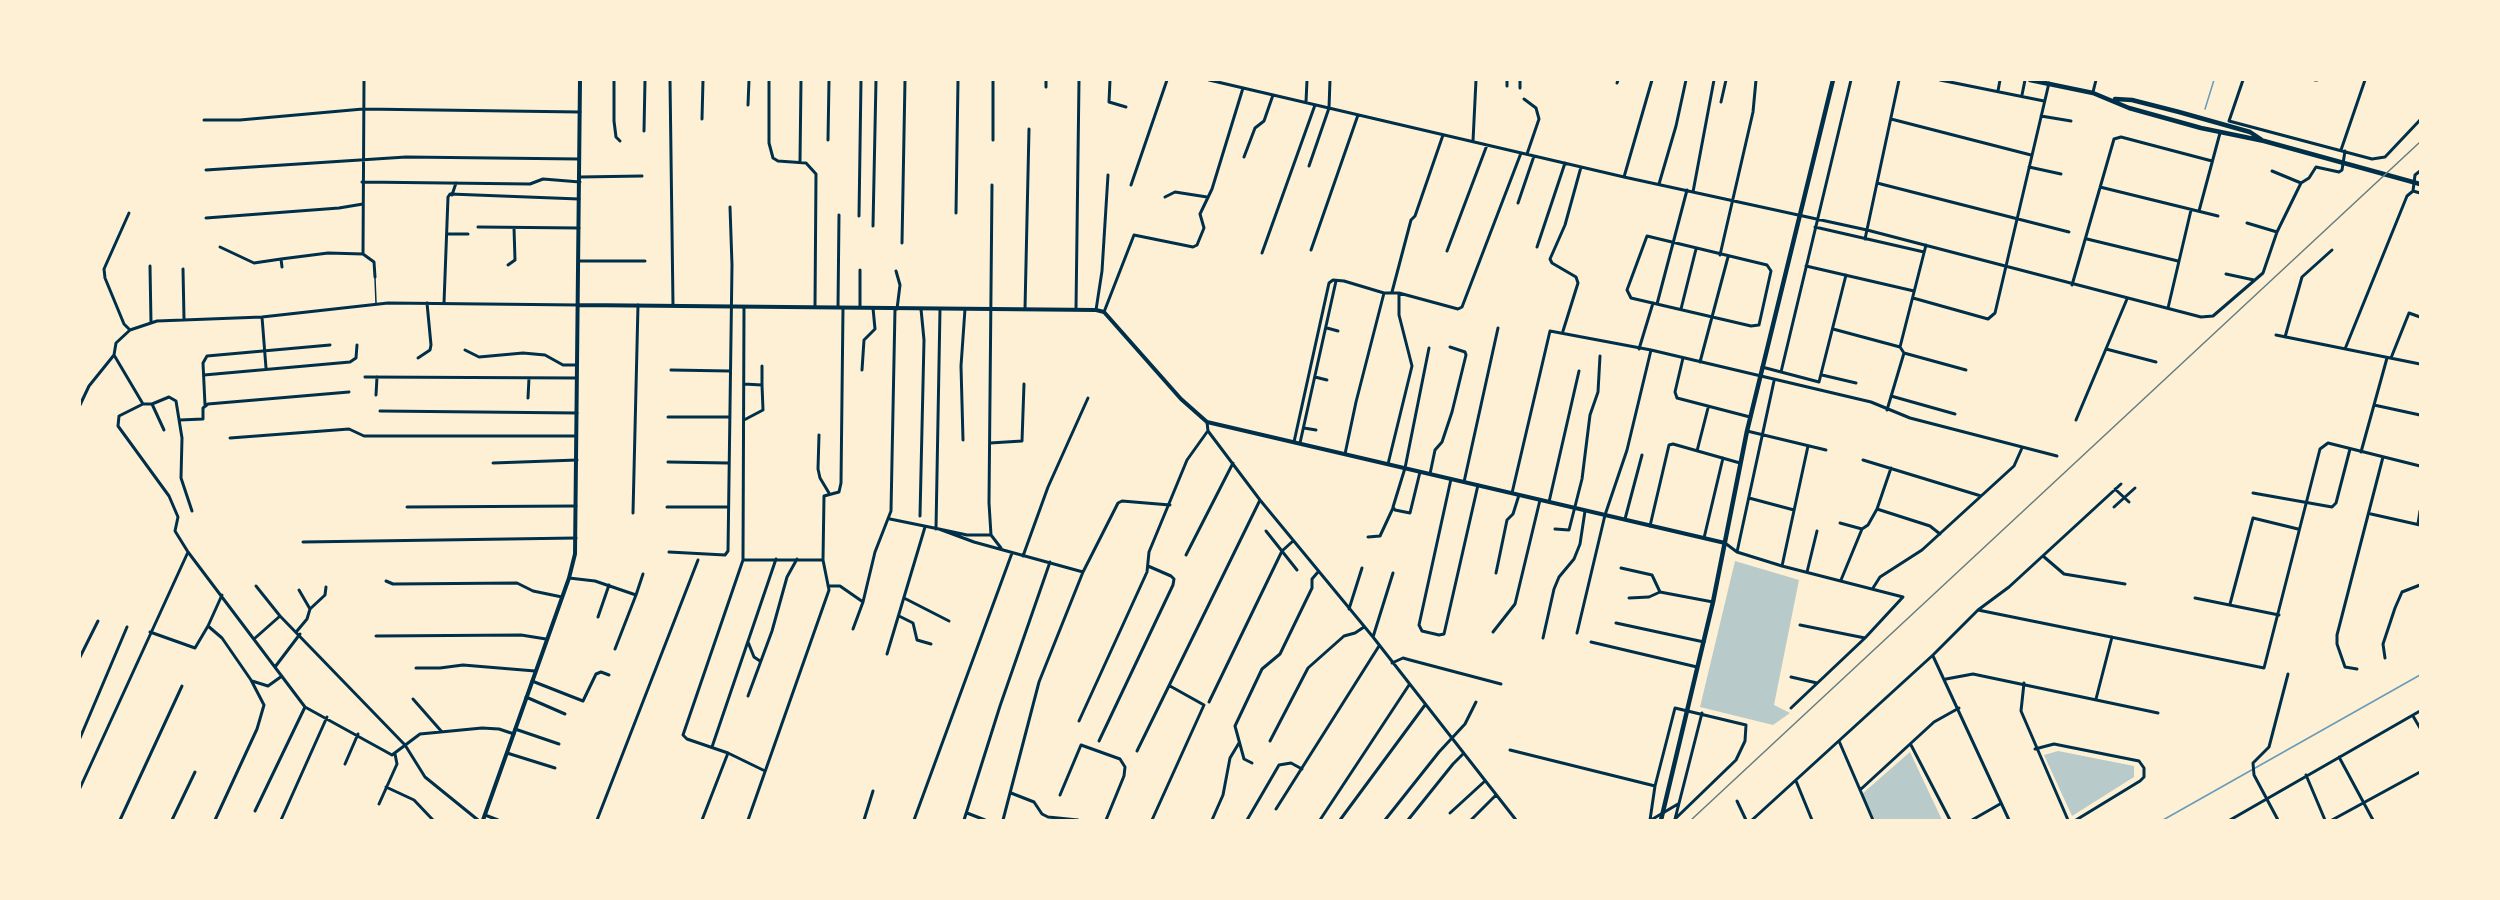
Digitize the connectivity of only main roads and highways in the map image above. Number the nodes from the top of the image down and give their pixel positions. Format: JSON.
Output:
{"nodes":[{"id":1,"x":1833,"y":80,"type":"edge"},
{"id":2,"x":2030,"y":80,"type":"edge"},
{"id":3,"x":2110,"y":99,"type":"junction"},
{"id":4,"x":2161,"y":107,"type":"junction"},
{"id":5,"x":2201,"y":128,"type":"junction"},
{"id":6,"x":2264,"y":141,"type":"junction"},
{"id":7,"x":2421,"y":184,"type":"edge"},
{"id":8,"x":1661,"y":820,"type":"edge"}],
"edges":[{"from":1,"to":8,"type":"main road"},
{"from":2,"to":3,"type":"main road"},
{"from":3,"to":4,"type":"main road"},
{"from":3,"to":5,"type":"main road"},
{"from":4,"to":5,"type":"main road"},
{"from":4,"to":6,"type":"main road"},
{"from":5,"to":6,"type":"main road"},
{"from":6,"to":7,"type":"main road"}]}
